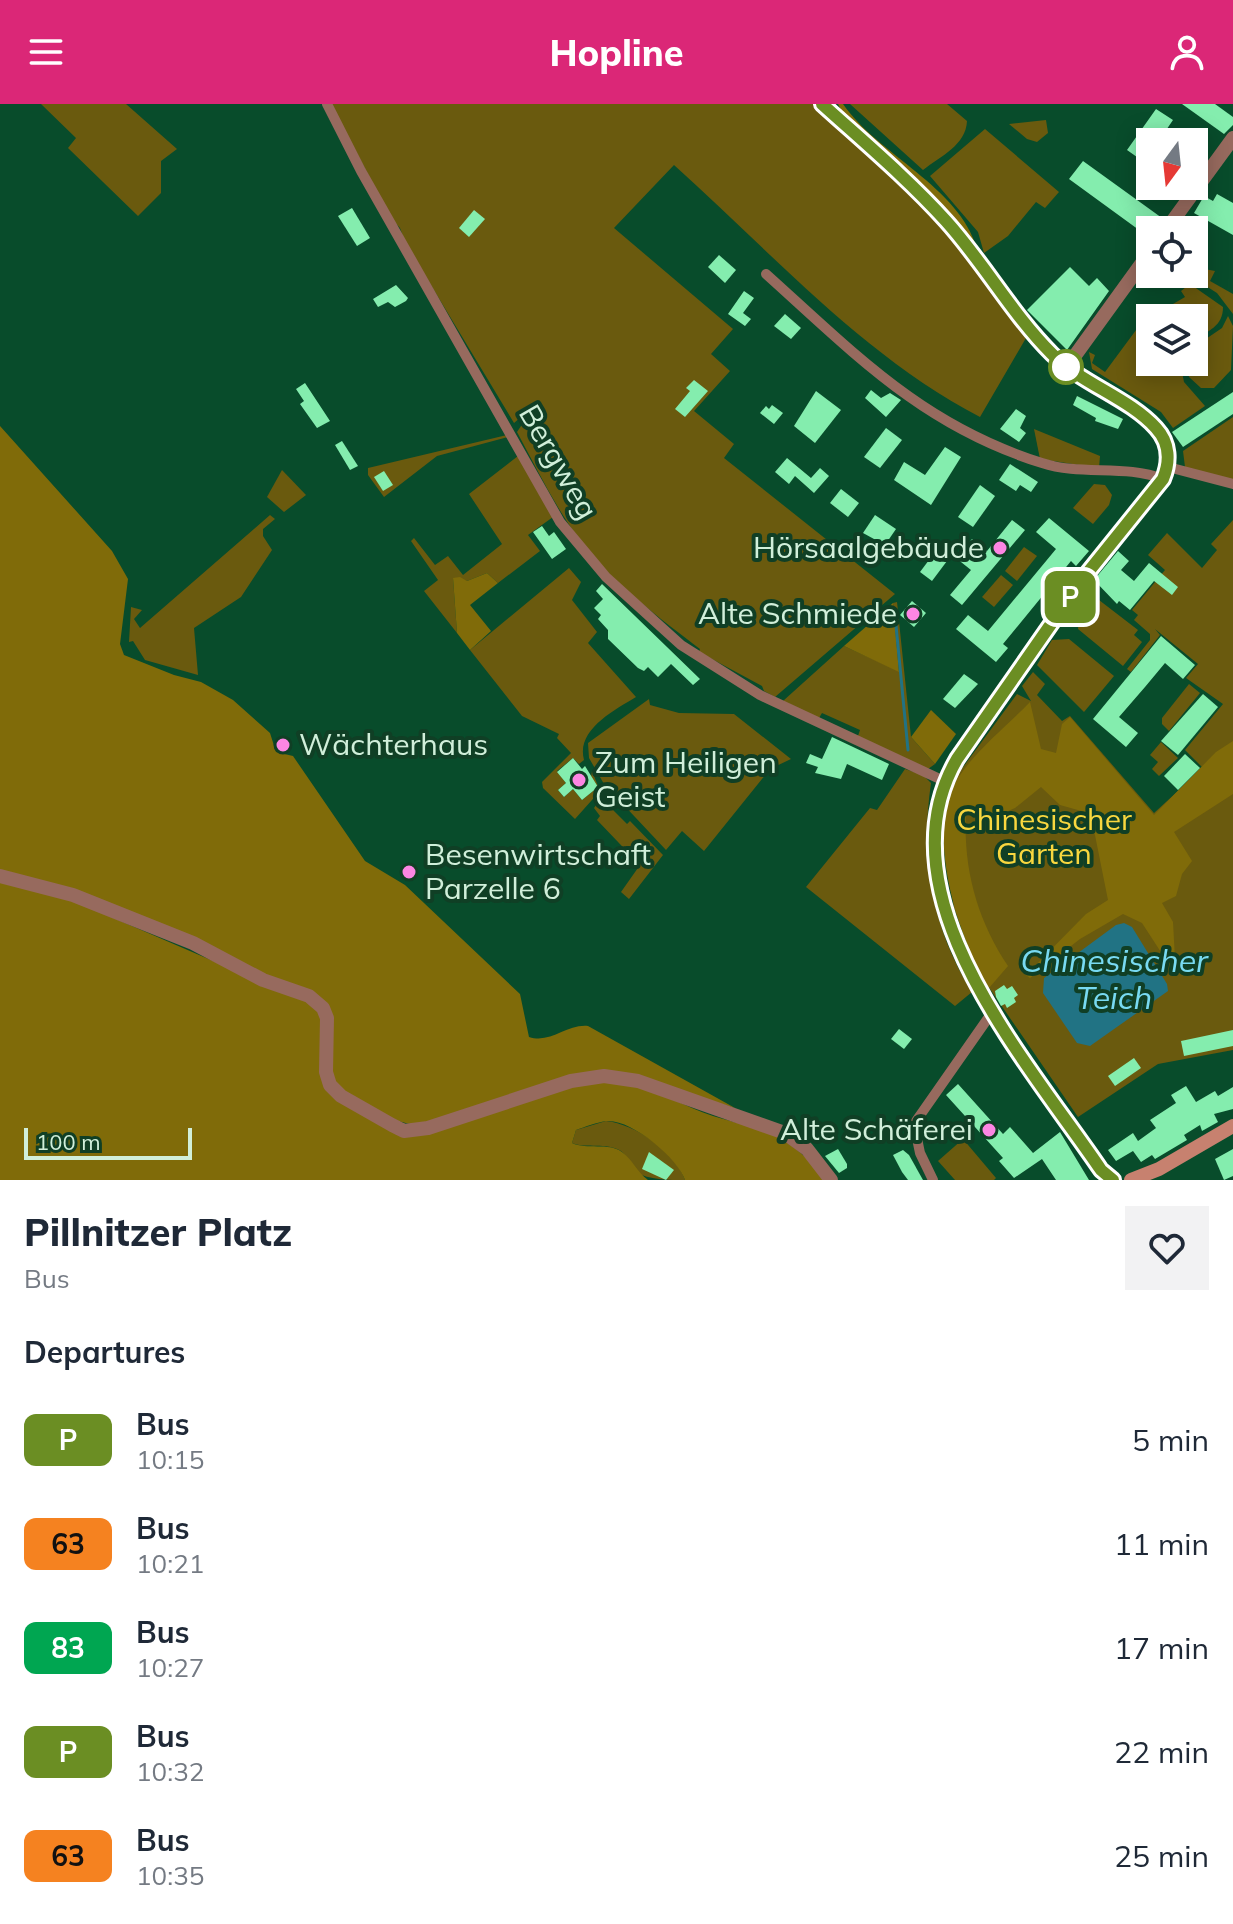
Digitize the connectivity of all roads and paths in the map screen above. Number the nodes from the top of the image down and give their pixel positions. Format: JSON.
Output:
{"nodes":[{"id":1,"x":327,"y":104,"type":"edge"},
{"id":2,"x":822,"y":104,"type":"edge"},
{"id":3,"x":1233,"y":138,"type":"edge"},
{"id":4,"x":1176,"y":216,"type":"edge"},
{"id":5,"x":1136,"y":271,"type":"edge"},
{"id":6,"x":766,"y":274,"type":"dead end"},
{"id":7,"x":1066,"y":368,"type":"junction"},
{"id":8,"x":1166,"y":473,"type":"junction"},
{"id":9,"x":1233,"y":484,"type":"edge"},
{"id":10,"x":944,"y":781,"type":"junction"},
{"id":11,"x":0,"y":876,"type":"edge"},
{"id":12,"x":993,"y":1011,"type":"junction"},
{"id":13,"x":1233,"y":1126,"type":"edge"},
{"id":14,"x":831,"y":1180,"type":"edge"},
{"id":15,"x":933,"y":1180,"type":"edge"},
{"id":16,"x":1113,"y":1180,"type":"edge"},
{"id":17,"x":1131,"y":1180,"type":"edge"}],
"edges":[{"from":1,"to":10,"type":"street","name":"Bergweg"},
{"from":2,"to":7,"type":"main road"},
{"from":3,"to":4,"type":"street"},
{"from":5,"to":7,"type":"street"},
{"from":6,"to":8,"type":"street"},
{"from":7,"to":8,"type":"main road"},
{"from":8,"to":9,"type":"street"},
{"from":8,"to":10,"type":"main road"},
{"from":10,"to":12,"type":"main road"},
{"from":11,"to":14,"type":"street"},
{"from":12,"to":15,"type":"street"},
{"from":12,"to":16,"type":"main road"},
{"from":13,"to":17,"type":"main road"}]}
